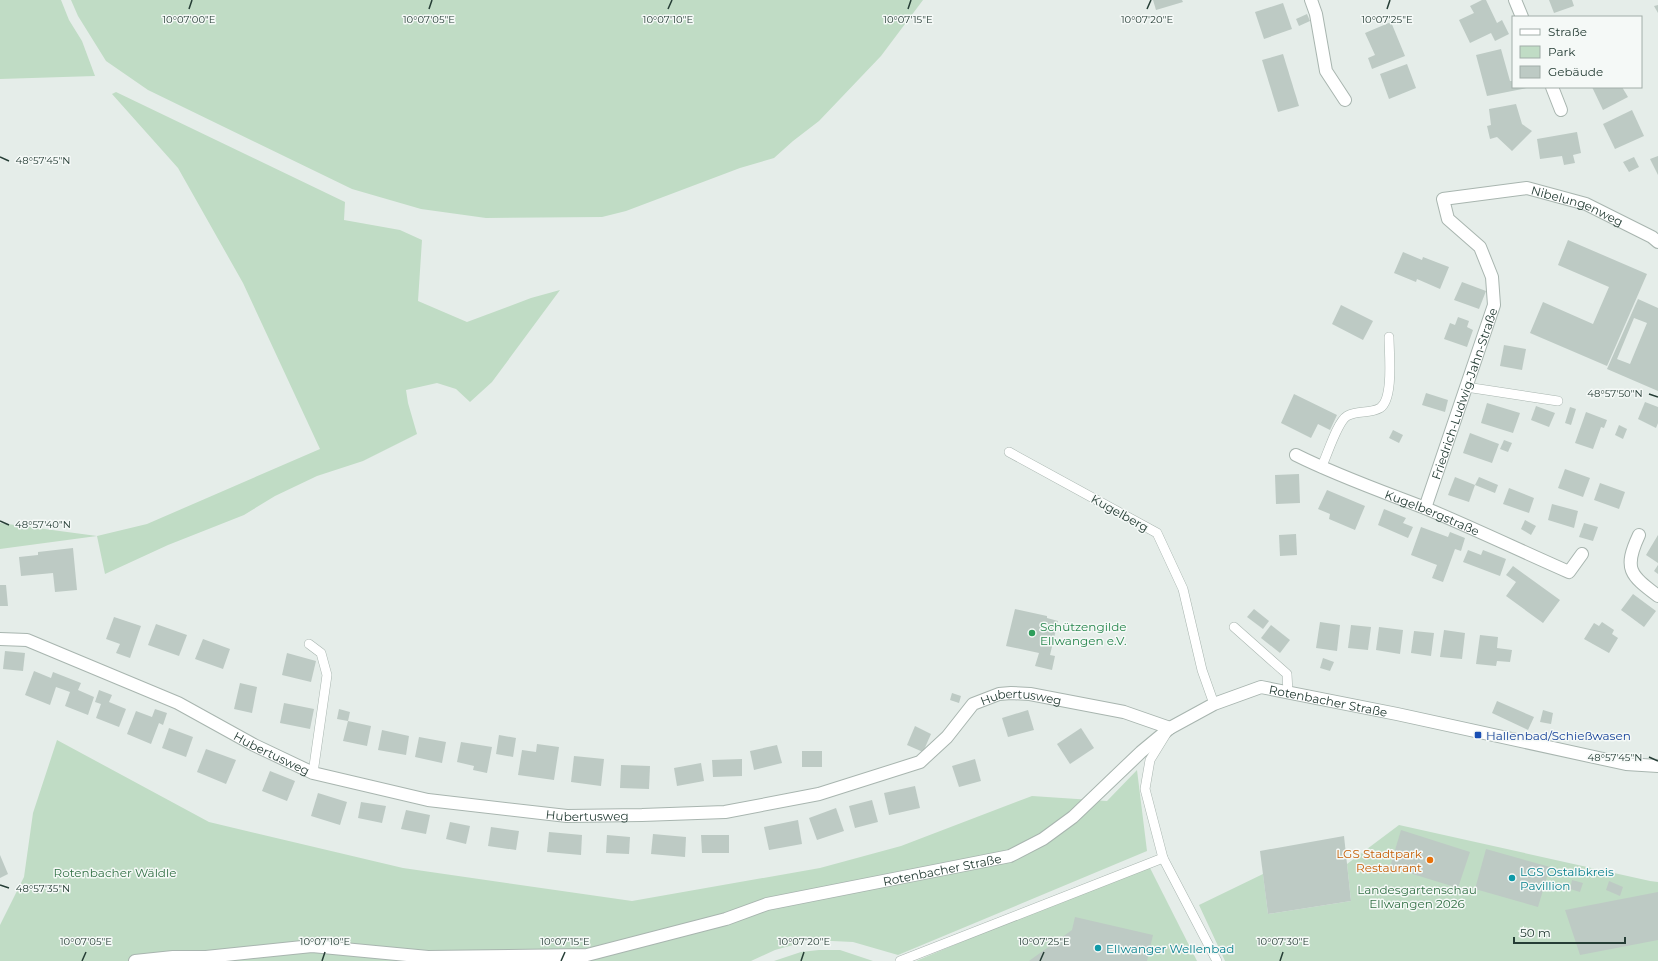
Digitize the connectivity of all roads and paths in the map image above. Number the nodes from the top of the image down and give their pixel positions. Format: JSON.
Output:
{"nodes":[{"id":1,"x":1311,"y":0,"type":"edge"},
{"id":2,"x":1515,"y":0,"type":"edge"},
{"id":3,"x":1522,"y":16,"type":"edge"},
{"id":4,"x":1552,"y":88,"type":"edge"},
{"id":5,"x":1345,"y":100,"type":"dead end"},
{"id":6,"x":1561,"y":110,"type":"dead end"},
{"id":7,"x":1443,"y":199,"type":"joint"},
{"id":8,"x":1658,"y":242,"type":"edge"},
{"id":9,"x":1389,"y":337,"type":"dead end"},
{"id":10,"x":1466,"y":386,"type":"junction"},
{"id":11,"x":1558,"y":401,"type":"dead end"},
{"id":12,"x":1009,"y":452,"type":"dead end"},
{"id":13,"x":1296,"y":456,"type":"dead end"},
{"id":14,"x":1321,"y":468,"type":"junction"},
{"id":15,"x":1425,"y":508,"type":"junction"},
{"id":16,"x":1639,"y":535,"type":"dead end"},
{"id":17,"x":1582,"y":554,"type":"dead end"},
{"id":18,"x":1658,"y":596,"type":"edge"},
{"id":19,"x":1234,"y":627,"type":"dead end"},
{"id":20,"x":0,"y":639,"type":"edge"},
{"id":21,"x":309,"y":644,"type":"dead end"},
{"id":22,"x":1288,"y":692,"type":"junction"},
{"id":23,"x":1214,"y":704,"type":"junction"},
{"id":24,"x":1170,"y":728,"type":"junction"},
{"id":25,"x":1658,"y":766,"type":"edge"},
{"id":26,"x":313,"y":773,"type":"junction"},
{"id":27,"x":1163,"y":858,"type":"junction"},
{"id":28,"x":206,"y":958,"type":"junction"},
{"id":29,"x":134,"y":961,"type":"edge"},
{"id":30,"x":219,"y":961,"type":"edge"},
{"id":31,"x":900,"y":961,"type":"edge"},
{"id":32,"x":1217,"y":961,"type":"edge"}],
"edges":[{"from":1,"to":5,"type":"street"},
{"from":2,"to":3,"type":"street"},
{"from":4,"to":6,"type":"street"},
{"from":7,"to":8,"type":"street","name":"Nibelungenweg"},
{"from":7,"to":10,"type":"street","name":"Friedrich-Ludwig-Jahn-Straße"},
{"from":9,"to":14,"type":"lane"},
{"from":10,"to":11,"type":"lane"},
{"from":10,"to":15,"type":"street","name":"Friedrich-Ludwig-Jahn-Straße"},
{"from":12,"to":23,"type":"lane","name":"Kugelberg"},
{"from":13,"to":14,"type":"street","name":"Kugelbergstraße"},
{"from":14,"to":15,"type":"street","name":"Kugelbergstraße"},
{"from":15,"to":17,"type":"street","name":"Kugelbergstraße"},
{"from":16,"to":18,"type":"street"},
{"from":19,"to":22,"type":"lane"},
{"from":20,"to":26,"type":"street","name":"Hubertusweg"},
{"from":21,"to":26,"type":"lane"},
{"from":22,"to":23,"type":"street","name":"Rotenbacher Straße"},
{"from":22,"to":25,"type":"street","name":"Rotenbacher Straße"},
{"from":23,"to":24,"type":"street","name":"Rotenbacher Straße"},
{"from":24,"to":26,"type":"street","name":"Hubertusweg"},
{"from":24,"to":27,"type":"lane"},
{"from":24,"to":28,"type":"street","name":"Rotenbacher Straße"},
{"from":27,"to":31,"type":"lane"},
{"from":27,"to":32,"type":"lane"},
{"from":28,"to":29,"type":"street","name":"Rotenbacher Straße"},
{"from":28,"to":30,"type":"lane"}]}
